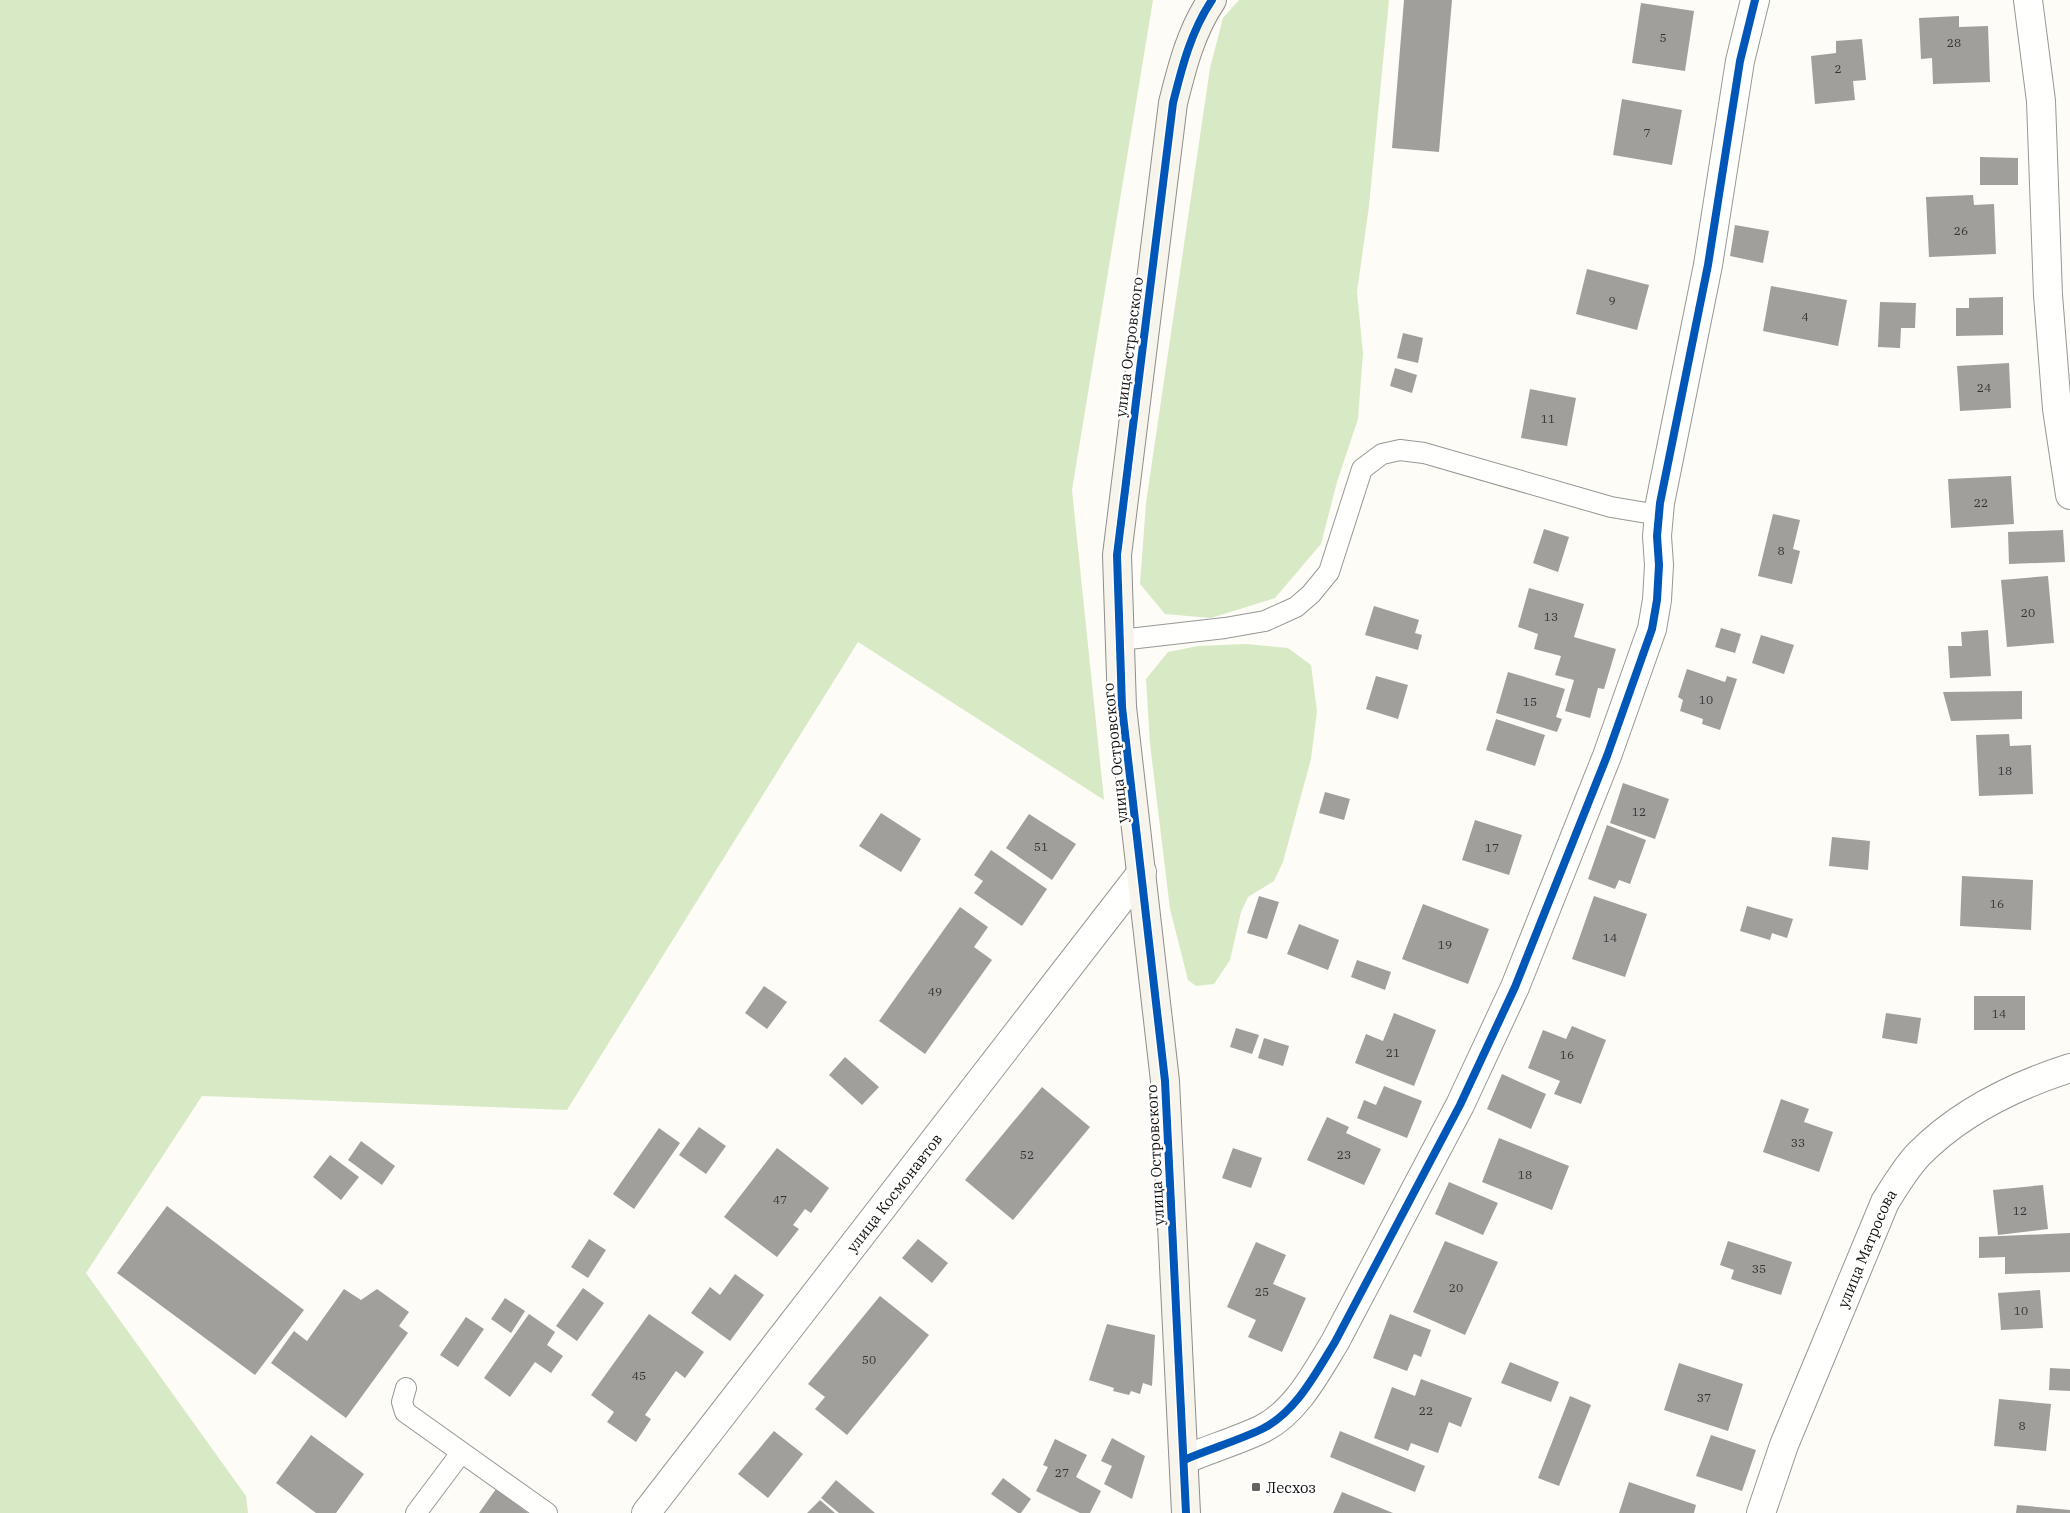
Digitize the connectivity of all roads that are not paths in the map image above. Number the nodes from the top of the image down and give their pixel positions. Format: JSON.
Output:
{"nodes":[{"id":1,"x":1212,"y":0,"type":"edge"},
{"id":2,"x":1755,"y":0,"type":"edge"},
{"id":3,"x":2028,"y":0,"type":"edge"},
{"id":4,"x":2070,"y":495,"type":"edge"},
{"id":5,"x":1659,"y":515,"type":"junction"},
{"id":6,"x":1120,"y":640,"type":"junction"},
{"id":7,"x":1142,"y":872,"type":"junction"},
{"id":8,"x":2070,"y":1068,"type":"edge"},
{"id":9,"x":406,"y":1388,"type":"dead end"},
{"id":10,"x":461,"y":1453,"type":"junction"},
{"id":11,"x":1184,"y":1460,"type":"junction"},
{"id":12,"x":416,"y":1513,"type":"edge"},
{"id":13,"x":547,"y":1513,"type":"edge"},
{"id":14,"x":646,"y":1513,"type":"edge"},
{"id":15,"x":1186,"y":1513,"type":"edge"},
{"id":16,"x":1761,"y":1513,"type":"edge"}],
"edges":[{"from":1,"to":6,"type":"street","name":"улица Островского"},
{"from":2,"to":5,"type":"street"},
{"from":3,"to":4,"type":"street"},
{"from":5,"to":6,"type":"lane"},
{"from":5,"to":11,"type":"street"},
{"from":6,"to":7,"type":"street","name":"улица Островского"},
{"from":7,"to":11,"type":"street","name":"улица Островского"},
{"from":7,"to":14,"type":"street","name":"улица Космонавтов"},
{"from":8,"to":16,"type":"street","name":"улица Матросова"},
{"from":9,"to":10,"type":"lane"},
{"from":10,"to":12,"type":"lane"},
{"from":10,"to":13,"type":"lane"},
{"from":11,"to":15,"type":"street","name":"улица Островского"}]}
